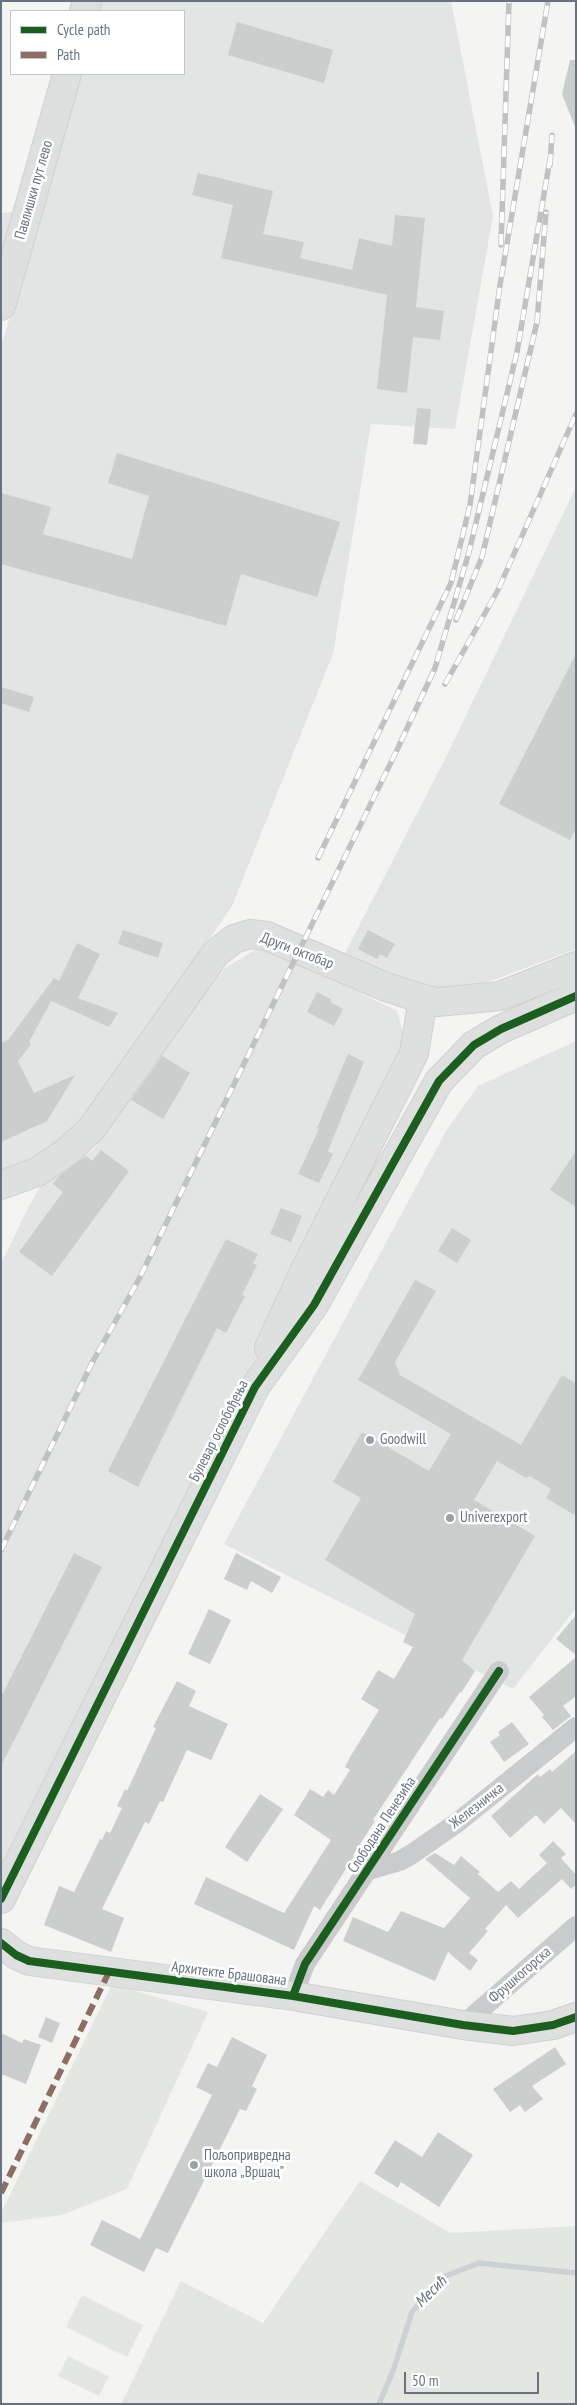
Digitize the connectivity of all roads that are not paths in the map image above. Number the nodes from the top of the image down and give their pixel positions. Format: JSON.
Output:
{"nodes":[{"id":1,"x":67,"y":75,"type":"edge"},
{"id":2,"x":1,"y":306,"type":"edge"},
{"id":3,"x":576,"y":966,"type":"edge"},
{"id":4,"x":576,"y":996,"type":"edge"},
{"id":5,"x":423,"y":1000,"type":"junction"},
{"id":6,"x":1,"y":1186,"type":"edge"},
{"id":7,"x":333,"y":1272,"type":"junction"},
{"id":8,"x":302,"y":1276,"type":"junction"},
{"id":9,"x":296,"y":1332,"type":"junction"},
{"id":10,"x":255,"y":1387,"type":"junction"},
{"id":11,"x":500,"y":1671,"type":"dead end"},
{"id":12,"x":576,"y":1727,"type":"edge"},
{"id":13,"x":369,"y":1870,"type":"junction"},
{"id":14,"x":1,"y":1899,"type":"edge"},
{"id":15,"x":576,"y":1926,"type":"edge"},
{"id":16,"x":1,"y":1943,"type":"edge"},
{"id":17,"x":293,"y":1996,"type":"junction"},
{"id":18,"x":576,"y":2017,"type":"edge"},
{"id":19,"x":463,"y":2025,"type":"junction"}],
"edges":[{"from":1,"to":2,"type":"street","name":"Павлишки пут лево"},
{"from":3,"to":5,"type":"street","name":"Други октобар"},
{"from":4,"to":7,"type":"street","name":"Булевар ослобођења"},
{"from":5,"to":6,"type":"street","name":"Други октобар"},
{"from":5,"to":8,"type":"street","name":"Булевар ослобођења"},
{"from":7,"to":8,"type":"street"},
{"from":7,"to":9,"type":"street","name":"Булевар ослобођења"},
{"from":8,"to":9,"type":"street","name":"Булевар ослобођења"},
{"from":8,"to":10,"type":"street","name":"Булевар ослобођења"},
{"from":9,"to":10,"type":"street","name":"Булевар ослобођења"},
{"from":10,"to":14,"type":"street","name":"Булевар ослобођења"},
{"from":11,"to":13,"type":"street","name":"Слободана Пенезића"},
{"from":12,"to":13,"type":"street","name":"Железничка"},
{"from":13,"to":17,"type":"street","name":"Слободана Пенезића"},
{"from":15,"to":19,"type":"street","name":"Фрушкогорска"},
{"from":16,"to":17,"type":"street","name":"Архитекте Брашована"},
{"from":17,"to":19,"type":"street","name":"Архитекте Брашована"},
{"from":18,"to":19,"type":"street","name":"Архитекте Брашована"}]}
